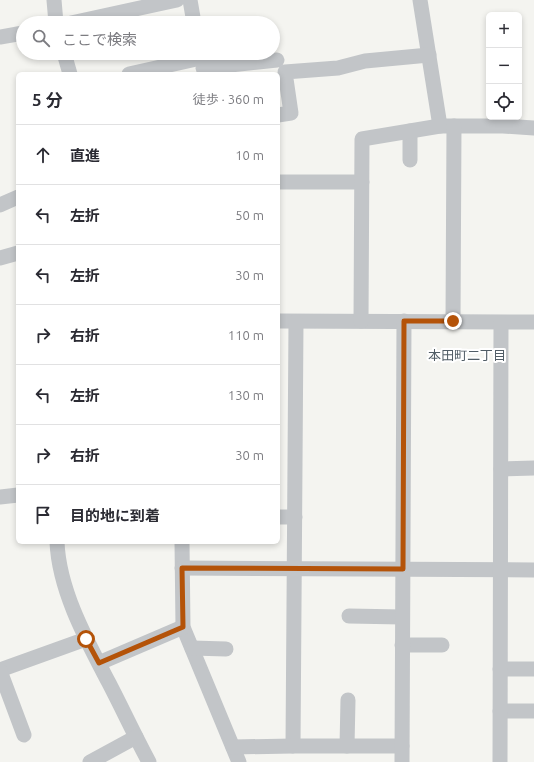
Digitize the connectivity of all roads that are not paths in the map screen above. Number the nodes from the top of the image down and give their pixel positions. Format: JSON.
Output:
{"nodes":[{"id":1,"x":54,"y":0,"type":"edge"},
{"id":2,"x":177,"y":0,"type":"edge"},
{"id":3,"x":190,"y":0,"type":"edge"},
{"id":4,"x":420,"y":0,"type":"edge"},
{"id":5,"x":55,"y":16,"type":"edge"},
{"id":6,"x":103,"y":16,"type":"edge"},
{"id":7,"x":193,"y":16,"type":"edge"},
{"id":8,"x":16,"y":33,"type":"edge"},
{"id":9,"x":0,"y":36,"type":"edge"},
{"id":10,"x":429,"y":55,"type":"junction"},
{"id":11,"x":66,"y":60,"type":"edge"},
{"id":12,"x":277,"y":60,"type":"dead end"},
{"id":13,"x":202,"y":63,"type":"edge"},
{"id":14,"x":69,"y":72,"type":"edge"},
{"id":15,"x":142,"y":72,"type":"edge"},
{"id":16,"x":280,"y":115,"type":"edge"},
{"id":17,"x":447,"y":126,"type":"junction"},
{"id":18,"x":534,"y":128,"type":"edge"},
{"id":19,"x":410,"y":131,"type":"junction"},
{"id":20,"x":410,"y":160,"type":"dead end"},
{"id":21,"x":280,"y":182,"type":"edge"},
{"id":22,"x":362,"y":182,"type":"junction"},
{"id":23,"x":16,"y":198,"type":"edge"},
{"id":24,"x":0,"y":205,"type":"edge"},
{"id":25,"x":16,"y":254,"type":"edge"},
{"id":26,"x":0,"y":258,"type":"edge"},
{"id":27,"x":280,"y":321,"type":"edge"},
{"id":28,"x":361,"y":321,"type":"junction"},
{"id":29,"x":404,"y":321,"type":"junction"},
{"id":30,"x":453,"y":321,"type":"junction"},
{"id":31,"x":296,"y":322,"type":"junction"},
{"id":32,"x":534,"y":322,"type":"edge"},
{"id":33,"x":501,"y":323,"type":"junction"},
{"id":34,"x":534,"y":468,"type":"edge"},
{"id":35,"x":501,"y":469,"type":"junction"},
{"id":36,"x":16,"y":496,"type":"edge"},
{"id":37,"x":0,"y":497,"type":"edge"},
{"id":38,"x":280,"y":517,"type":"edge"},
{"id":39,"x":295,"y":517,"type":"junction"},
{"id":40,"x":57,"y":544,"type":"edge"},
{"id":41,"x":182,"y":544,"type":"edge"},
{"id":42,"x":182,"y":568,"type":"junction"},
{"id":43,"x":295,"y":569,"type":"junction"},
{"id":44,"x":403,"y":569,"type":"junction"},
{"id":45,"x":501,"y":569,"type":"junction"},
{"id":46,"x":534,"y":570,"type":"edge"},
{"id":47,"x":349,"y":616,"type":"dead end"},
{"id":48,"x":402,"y":617,"type":"junction"},
{"id":49,"x":183,"y":627,"type":"junction"},
{"id":50,"x":86,"y":639,"type":"junction"},
{"id":51,"x":402,"y":645,"type":"junction"},
{"id":52,"x":442,"y":645,"type":"dead end"},
{"id":53,"x":192,"y":648,"type":"junction"},
{"id":54,"x":226,"y":649,"type":"dead end"},
{"id":55,"x":99,"y":663,"type":"junction"},
{"id":56,"x":500,"y":669,"type":"junction"},
{"id":57,"x":534,"y":669,"type":"edge"},
{"id":58,"x":0,"y":670,"type":"edge"},
{"id":59,"x":348,"y":700,"type":"dead end"},
{"id":60,"x":500,"y":711,"type":"junction"},
{"id":61,"x":534,"y":711,"type":"edge"},
{"id":62,"x":24,"y":735,"type":"dead end"},
{"id":63,"x":136,"y":738,"type":"junction"},
{"id":64,"x":293,"y":746,"type":"junction"},
{"id":65,"x":347,"y":746,"type":"junction"},
{"id":66,"x":402,"y":746,"type":"junction"},
{"id":67,"x":232,"y":747,"type":"junction"},
{"id":68,"x":90,"y":762,"type":"edge"},
{"id":69,"x":149,"y":762,"type":"edge"},
{"id":70,"x":239,"y":762,"type":"edge"},
{"id":71,"x":402,"y":762,"type":"edge"},
{"id":72,"x":500,"y":762,"type":"edge"}],
"edges":[{"from":1,"to":5,"type":"street"},
{"from":2,"to":6,"type":"street"},
{"from":3,"to":7,"type":"street"},
{"from":4,"to":10,"type":"street"},
{"from":8,"to":9,"type":"street"},
{"from":10,"to":16,"type":"street"},
{"from":10,"to":17,"type":"street"},
{"from":11,"to":14,"type":"street"},
{"from":12,"to":13,"type":"street"},
{"from":13,"to":15,"type":"street"},
{"from":17,"to":18,"type":"street"},
{"from":17,"to":19,"type":"street"},
{"from":17,"to":30,"type":"street"},
{"from":19,"to":20,"type":"street"},
{"from":19,"to":22,"type":"street"},
{"from":21,"to":22,"type":"street"},
{"from":22,"to":28,"type":"street"},
{"from":23,"to":24,"type":"street"},
{"from":25,"to":26,"type":"street"},
{"from":27,"to":31,"type":"street"},
{"from":28,"to":29,"type":"street"},
{"from":28,"to":31,"type":"street"},
{"from":29,"to":30,"type":"street"},
{"from":29,"to":44,"type":"street"},
{"from":30,"to":33,"type":"street"},
{"from":31,"to":39,"type":"street"},
{"from":32,"to":33,"type":"street"},
{"from":33,"to":35,"type":"street"},
{"from":34,"to":35,"type":"street"},
{"from":35,"to":45,"type":"street"},
{"from":36,"to":37,"type":"street"},
{"from":38,"to":39,"type":"street"},
{"from":39,"to":43,"type":"street"},
{"from":40,"to":50,"type":"street"},
{"from":41,"to":42,"type":"street"},
{"from":42,"to":43,"type":"street"},
{"from":42,"to":49,"type":"street"},
{"from":43,"to":44,"type":"street"},
{"from":43,"to":64,"type":"street"},
{"from":44,"to":45,"type":"street"},
{"from":44,"to":48,"type":"street"},
{"from":45,"to":46,"type":"street"},
{"from":45,"to":56,"type":"street"},
{"from":47,"to":48,"type":"street"},
{"from":48,"to":51,"type":"street"},
{"from":49,"to":53,"type":"street"},
{"from":49,"to":55,"type":"street"},
{"from":50,"to":55,"type":"street"},
{"from":50,"to":58,"type":"street"},
{"from":51,"to":52,"type":"street"},
{"from":51,"to":66,"type":"street"},
{"from":53,"to":54,"type":"street"},
{"from":53,"to":67,"type":"street"},
{"from":55,"to":63,"type":"street"},
{"from":56,"to":57,"type":"street"},
{"from":56,"to":60,"type":"street"},
{"from":58,"to":62,"type":"street"},
{"from":59,"to":65,"type":"street"},
{"from":60,"to":61,"type":"street"},
{"from":60,"to":72,"type":"street"},
{"from":63,"to":68,"type":"street"},
{"from":63,"to":69,"type":"street"},
{"from":64,"to":65,"type":"street"},
{"from":64,"to":67,"type":"street"},
{"from":65,"to":66,"type":"street"},
{"from":66,"to":71,"type":"street"},
{"from":67,"to":70,"type":"street"}]}
